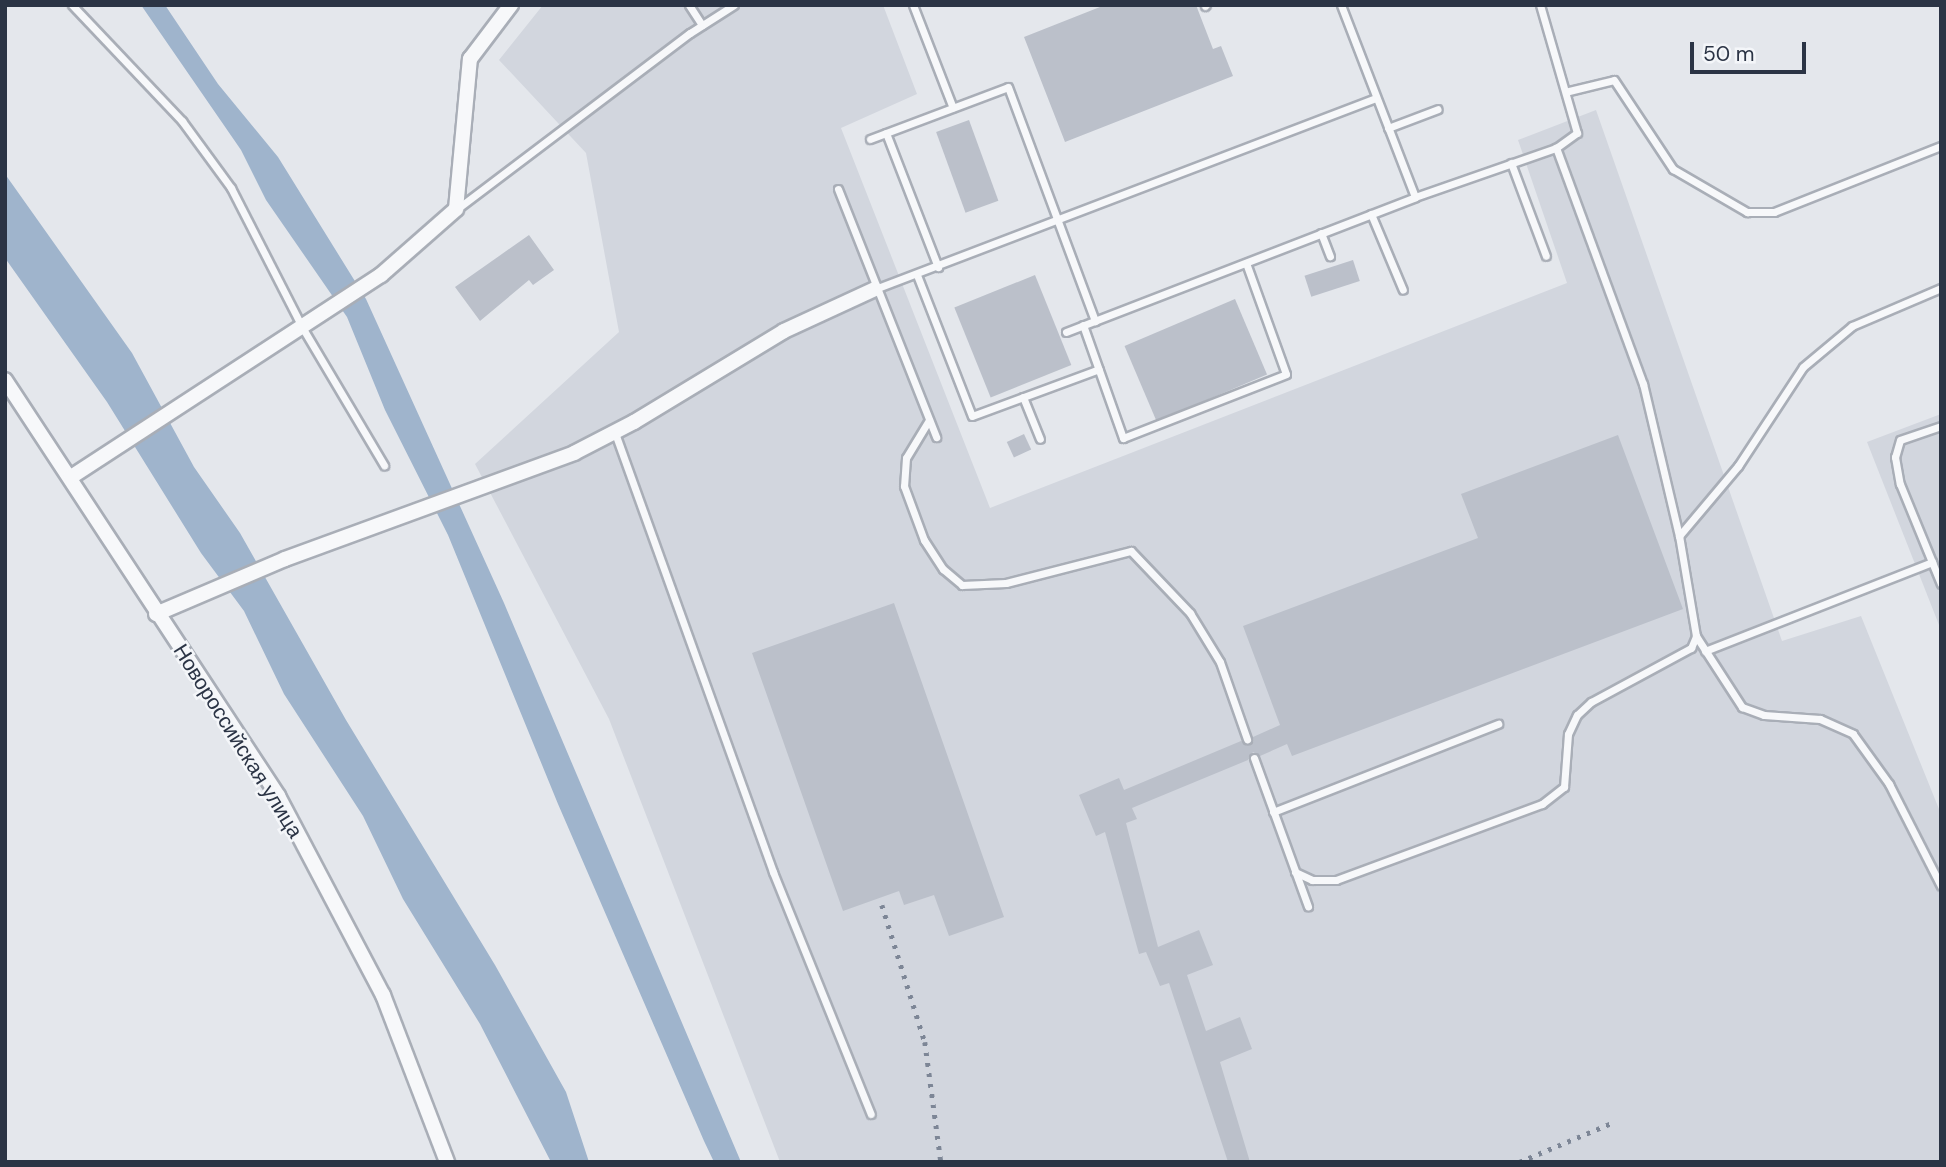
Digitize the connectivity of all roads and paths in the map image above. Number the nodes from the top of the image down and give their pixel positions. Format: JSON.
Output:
{"nodes":[{"id":1,"x":72,"y":5,"type":"edge"},
{"id":2,"x":510,"y":5,"type":"edge"},
{"id":3,"x":688,"y":5,"type":"edge"},
{"id":4,"x":734,"y":5,"type":"edge"},
{"id":5,"x":913,"y":5,"type":"edge"},
{"id":6,"x":1341,"y":5,"type":"edge"},
{"id":7,"x":1540,"y":5,"type":"edge"},
{"id":8,"x":702,"y":25,"type":"junction"},
{"id":9,"x":1569,"y":91,"type":"junction"},
{"id":10,"x":1376,"y":98,"type":"junction"},
{"id":11,"x":953,"y":108,"type":"junction"},
{"id":12,"x":1438,"y":109,"type":"dead end"},
{"id":13,"x":1388,"y":128,"type":"junction"},
{"id":14,"x":886,"y":133,"type":"junction"},
{"id":15,"x":870,"y":139,"type":"dead end"},
{"id":16,"x":1941,"y":146,"type":"edge"},
{"id":17,"x":1556,"y":148,"type":"junction"},
{"id":18,"x":1511,"y":163,"type":"junction"},
{"id":19,"x":838,"y":188,"type":"dead end"},
{"id":20,"x":1415,"y":197,"type":"junction"},
{"id":21,"x":457,"y":209,"type":"junction"},
{"id":22,"x":1371,"y":214,"type":"junction"},
{"id":23,"x":1056,"y":221,"type":"junction"},
{"id":24,"x":1321,"y":233,"type":"junction"},
{"id":25,"x":1330,"y":256,"type":"dead end"},
{"id":26,"x":1546,"y":256,"type":"dead end"},
{"id":27,"x":1246,"y":263,"type":"junction"},
{"id":28,"x":938,"y":267,"type":"junction"},
{"id":29,"x":917,"y":275,"type":"junction"},
{"id":30,"x":1941,"y":288,"type":"edge"},
{"id":31,"x":875,"y":289,"type":"junction"},
{"id":32,"x":1403,"y":290,"type":"dead end"},
{"id":33,"x":1095,"y":321,"type":"junction"},
{"id":34,"x":1083,"y":325,"type":"junction"},
{"id":35,"x":302,"y":327,"type":"junction"},
{"id":36,"x":1066,"y":332,"type":"dead end"},
{"id":37,"x":1099,"y":369,"type":"junction"},
{"id":38,"x":5,"y":380,"type":"edge"},
{"id":39,"x":1023,"y":397,"type":"junction"},
{"id":40,"x":929,"y":420,"type":"junction"},
{"id":41,"x":1941,"y":426,"type":"edge"},
{"id":42,"x":615,"y":433,"type":"junction"},
{"id":43,"x":936,"y":437,"type":"dead end"},
{"id":44,"x":1040,"y":439,"type":"dead end"},
{"id":45,"x":384,"y":465,"type":"dead end"},
{"id":46,"x":71,"y":477,"type":"junction"},
{"id":47,"x":1679,"y":536,"type":"junction"},
{"id":48,"x":1932,"y":562,"type":"junction"},
{"id":49,"x":1941,"y":584,"type":"edge"},
{"id":50,"x":156,"y":614,"type":"junction"},
{"id":51,"x":1696,"y":636,"type":"junction"},
{"id":52,"x":1705,"y":651,"type":"junction"},
{"id":53,"x":1498,"y":724,"type":"dead end"},
{"id":54,"x":1247,"y":739,"type":"dead end"},
{"id":55,"x":1254,"y":758,"type":"dead end"},
{"id":56,"x":1273,"y":812,"type":"junction"},
{"id":57,"x":1295,"y":872,"type":"junction"},
{"id":58,"x":1941,"y":886,"type":"edge"},
{"id":59,"x":1308,"y":906,"type":"dead end"},
{"id":60,"x":871,"y":1114,"type":"dead end"},
{"id":61,"x":447,"y":1162,"type":"edge"}],
"edges":[{"from":1,"to":35,"type":"lane"},
{"from":2,"to":21,"type":"street"},
{"from":3,"to":8,"type":"lane"},
{"from":4,"to":8,"type":"lane"},
{"from":5,"to":11,"type":"lane"},
{"from":6,"to":10,"type":"lane"},
{"from":7,"to":9,"type":"lane"},
{"from":8,"to":21,"type":"lane"},
{"from":9,"to":16,"type":"lane"},
{"from":9,"to":17,"type":"lane"},
{"from":10,"to":13,"type":"lane"},
{"from":10,"to":23,"type":"lane"},
{"from":11,"to":14,"type":"lane"},
{"from":11,"to":23,"type":"lane"},
{"from":12,"to":13,"type":"lane"},
{"from":13,"to":20,"type":"lane"},
{"from":14,"to":15,"type":"lane"},
{"from":14,"to":28,"type":"lane"},
{"from":17,"to":18,"type":"lane"},
{"from":17,"to":47,"type":"lane"},
{"from":18,"to":20,"type":"lane"},
{"from":18,"to":26,"type":"lane"},
{"from":19,"to":31,"type":"lane"},
{"from":20,"to":22,"type":"lane"},
{"from":21,"to":35,"type":"street"},
{"from":22,"to":24,"type":"lane"},
{"from":22,"to":32,"type":"lane"},
{"from":23,"to":28,"type":"lane"},
{"from":23,"to":33,"type":"lane"},
{"from":24,"to":25,"type":"lane"},
{"from":24,"to":27,"type":"lane"},
{"from":27,"to":33,"type":"lane"},
{"from":27,"to":37,"type":"lane"},
{"from":28,"to":29,"type":"lane"},
{"from":29,"to":31,"type":"lane"},
{"from":29,"to":39,"type":"lane"},
{"from":30,"to":47,"type":"lane"},
{"from":31,"to":40,"type":"lane"},
{"from":31,"to":42,"type":"street"},
{"from":33,"to":34,"type":"lane"},
{"from":34,"to":36,"type":"lane"},
{"from":34,"to":37,"type":"lane"},
{"from":35,"to":45,"type":"lane"},
{"from":35,"to":46,"type":"street"},
{"from":37,"to":39,"type":"lane"},
{"from":38,"to":46,"type":"street","name":"Новороссийская улица"},
{"from":39,"to":44,"type":"lane"},
{"from":40,"to":43,"type":"lane"},
{"from":40,"to":54,"type":"lane"},
{"from":41,"to":48,"type":"lane"},
{"from":42,"to":50,"type":"street"},
{"from":42,"to":60,"type":"lane"},
{"from":46,"to":50,"type":"street","name":"Новороссийская улица"},
{"from":47,"to":51,"type":"lane"},
{"from":48,"to":49,"type":"lane"},
{"from":48,"to":52,"type":"lane"},
{"from":50,"to":61,"type":"street","name":"Новороссийская улица"},
{"from":51,"to":52,"type":"lane"},
{"from":51,"to":57,"type":"lane"},
{"from":52,"to":58,"type":"lane"},
{"from":53,"to":56,"type":"lane"},
{"from":55,"to":56,"type":"lane"},
{"from":56,"to":57,"type":"lane"},
{"from":57,"to":59,"type":"lane"}]}
